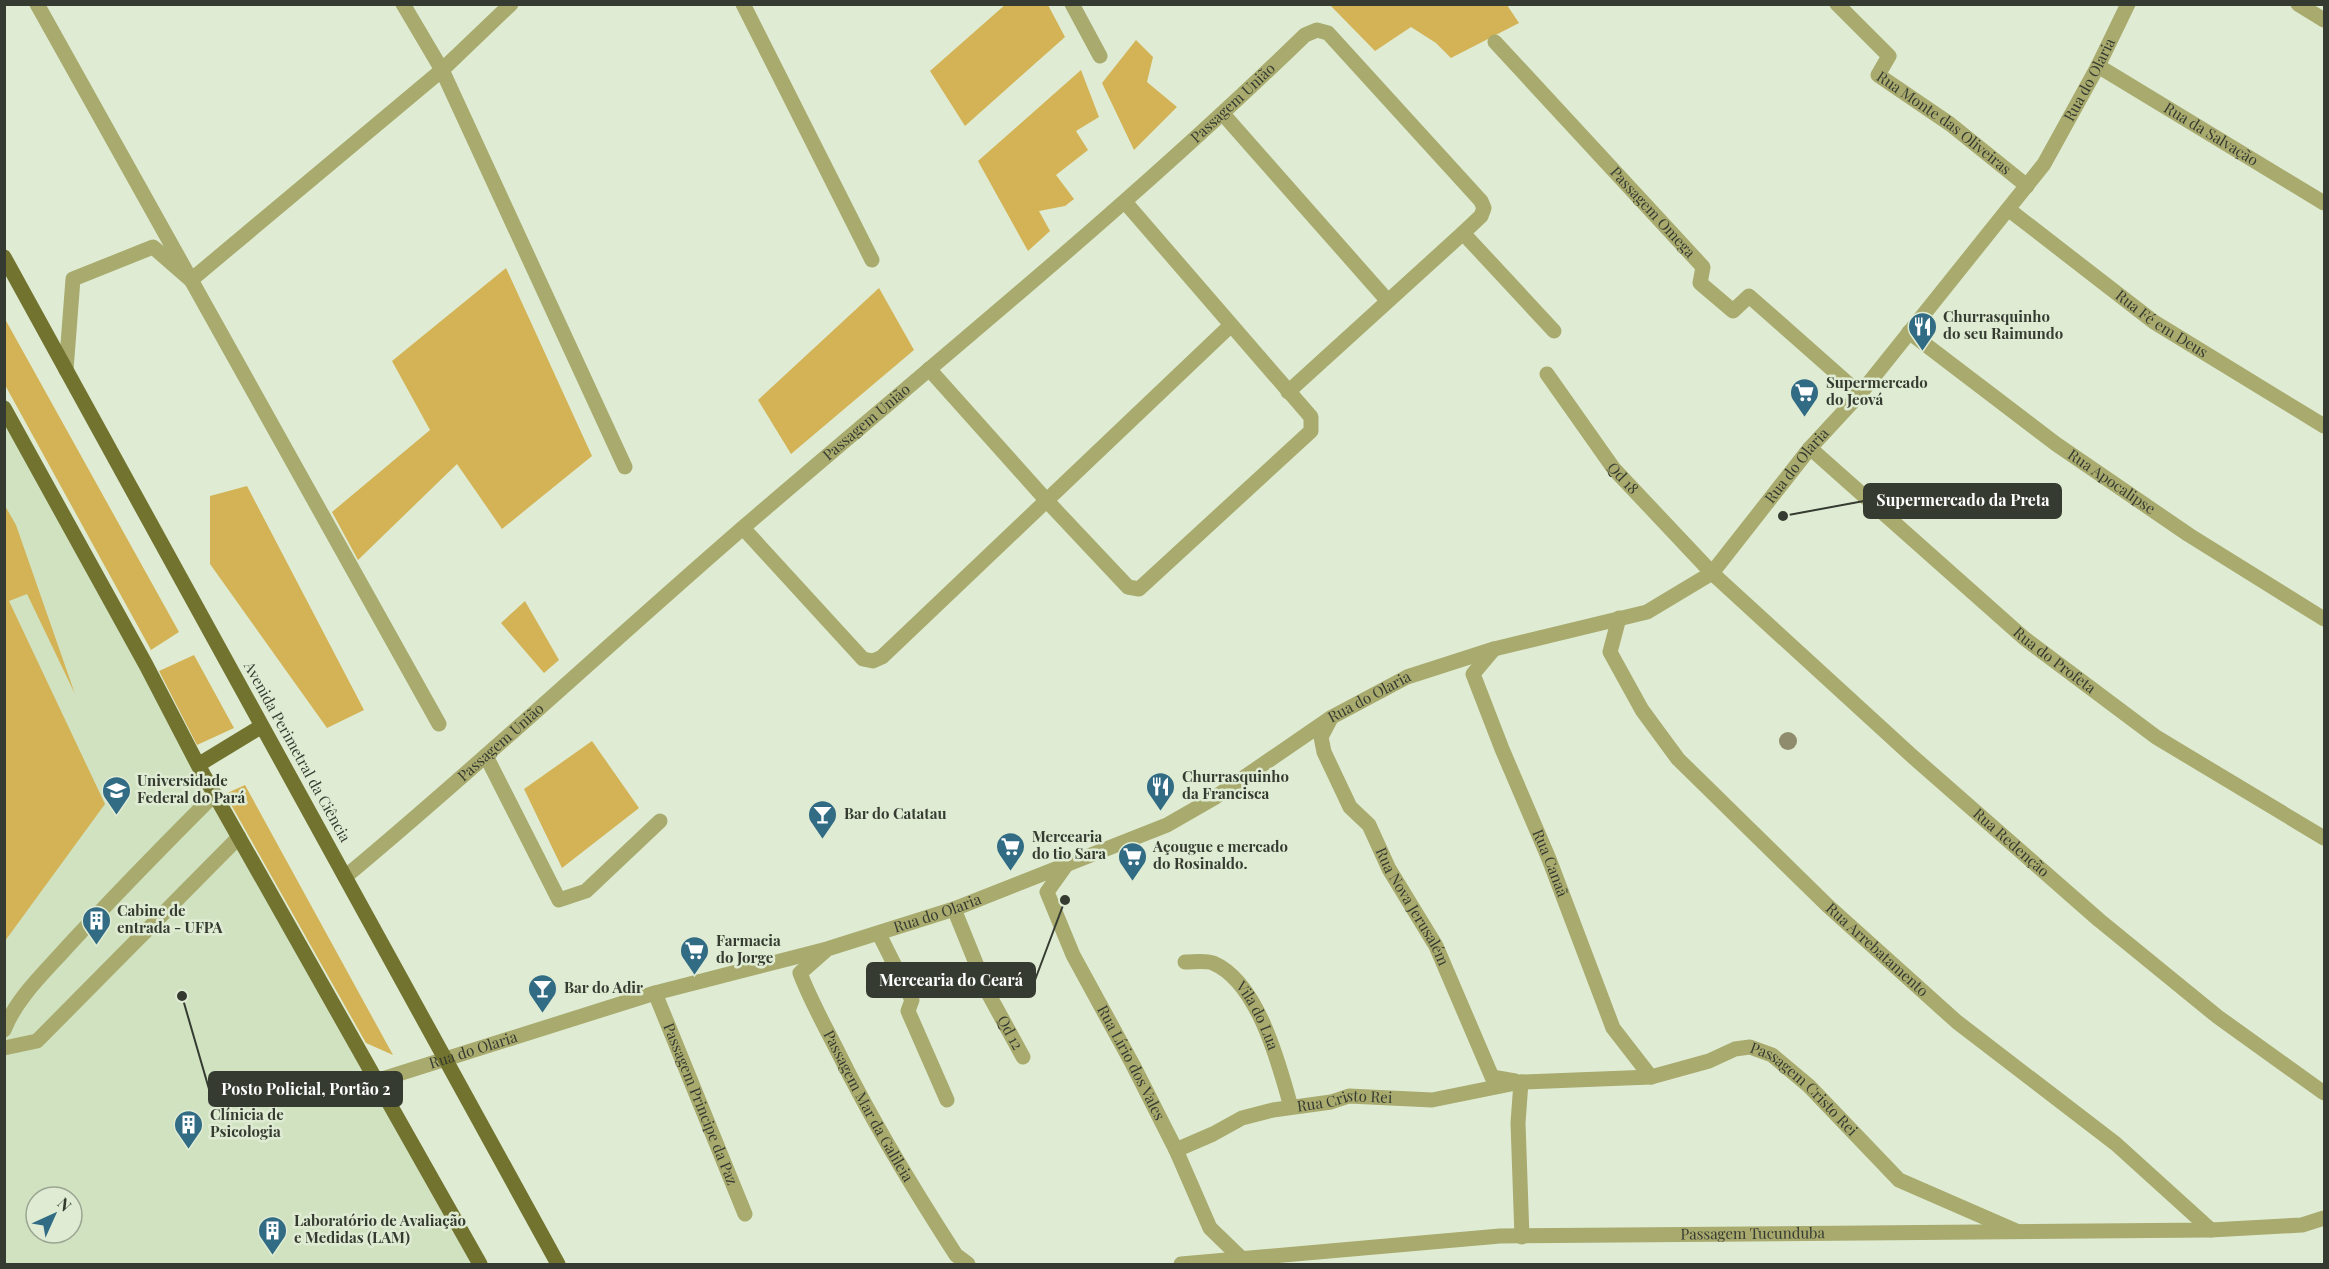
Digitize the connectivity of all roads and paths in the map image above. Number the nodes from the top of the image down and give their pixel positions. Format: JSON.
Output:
{"nodes":[{"id":1,"x":37,"y":4,"type":"edge"},
{"id":2,"x":403,"y":4,"type":"edge"},
{"id":3,"x":511,"y":4,"type":"edge"},
{"id":4,"x":743,"y":4,"type":"edge"},
{"id":5,"x":1072,"y":4,"type":"edge"},
{"id":6,"x":1837,"y":4,"type":"edge"},
{"id":7,"x":2128,"y":4,"type":"edge"},
{"id":8,"x":2298,"y":4,"type":"edge"},
{"id":9,"x":2325,"y":20,"type":"edge"},
{"id":10,"x":1495,"y":42,"type":"dead end"},
{"id":11,"x":1100,"y":56,"type":"dead end"},
{"id":12,"x":2098,"y":66,"type":"junction"},
{"id":13,"x":442,"y":70,"type":"junction"},
{"id":14,"x":1223,"y":114,"type":"junction"},
{"id":15,"x":2027,"y":186,"type":"junction"},
{"id":16,"x":1125,"y":202,"type":"junction"},
{"id":17,"x":2325,"y":203,"type":"edge"},
{"id":18,"x":2008,"y":209,"type":"junction"},
{"id":19,"x":1463,"y":233,"type":"junction"},
{"id":20,"x":4,"y":257,"type":"edge"},
{"id":21,"x":872,"y":260,"type":"dead end"},
{"id":22,"x":191,"y":280,"type":"junction"},
{"id":23,"x":1387,"y":300,"type":"junction"},
{"id":24,"x":1230,"y":326,"type":"junction"},
{"id":25,"x":1554,"y":331,"type":"dead end"},
{"id":26,"x":1909,"y":332,"type":"junction"},
{"id":27,"x":929,"y":369,"type":"junction"},
{"id":28,"x":66,"y":370,"type":"junction"},
{"id":29,"x":1546,"y":374,"type":"dead end"},
{"id":30,"x":1288,"y":392,"type":"junction"},
{"id":31,"x":1860,"y":394,"type":"junction"},
{"id":32,"x":4,"y":408,"type":"edge"},
{"id":33,"x":2325,"y":426,"type":"edge"},
{"id":34,"x":1810,"y":448,"type":"junction"},
{"id":35,"x":625,"y":467,"type":"dead end"},
{"id":36,"x":1047,"y":501,"type":"junction"},
{"id":37,"x":743,"y":528,"type":"junction"},
{"id":38,"x":1712,"y":573,"type":"junction"},
{"id":39,"x":1619,"y":618,"type":"junction"},
{"id":40,"x":2325,"y":619,"type":"edge"},
{"id":41,"x":1494,"y":649,"type":"junction"},
{"id":42,"x":1332,"y":717,"type":"junction"},
{"id":43,"x":439,"y":724,"type":"dead end"},
{"id":44,"x":262,"y":726,"type":"junction"},
{"id":45,"x":486,"y":756,"type":"junction"},
{"id":46,"x":198,"y":765,"type":"junction"},
{"id":47,"x":215,"y":794,"type":"junction"},
{"id":48,"x":660,"y":821,"type":"dead end"},
{"id":49,"x":239,"y":837,"type":"junction"},
{"id":50,"x":2325,"y":837,"type":"edge"},
{"id":51,"x":1066,"y":864,"type":"junction"},
{"id":52,"x":345,"y":877,"type":"junction"},
{"id":53,"x":954,"y":909,"type":"junction"},
{"id":54,"x":879,"y":934,"type":"junction"},
{"id":55,"x":827,"y":949,"type":"junction"},
{"id":56,"x":1185,"y":962,"type":"dead end"},
{"id":57,"x":655,"y":993,"type":"junction"},
{"id":58,"x":4,"y":1030,"type":"edge"},
{"id":59,"x":4,"y":1048,"type":"edge"},
{"id":60,"x":1023,"y":1058,"type":"dead end"},
{"id":61,"x":448,"y":1060,"type":"junction"},
{"id":62,"x":1650,"y":1077,"type":"junction"},
{"id":63,"x":376,"y":1081,"type":"junction"},
{"id":64,"x":1521,"y":1082,"type":"junction"},
{"id":65,"x":2325,"y":1093,"type":"edge"},
{"id":66,"x":947,"y":1100,"type":"dead end"},
{"id":67,"x":1291,"y":1107,"type":"junction"},
{"id":68,"x":1176,"y":1150,"type":"junction"},
{"id":69,"x":745,"y":1215,"type":"dead end"},
{"id":70,"x":2325,"y":1218,"type":"edge"},
{"id":71,"x":2211,"y":1230,"type":"junction"},
{"id":72,"x":2022,"y":1233,"type":"junction"},
{"id":73,"x":1522,"y":1237,"type":"junction"},
{"id":74,"x":1240,"y":1257,"type":"junction"},
{"id":75,"x":480,"y":1264,"type":"edge"},
{"id":76,"x":558,"y":1264,"type":"edge"},
{"id":77,"x":968,"y":1264,"type":"edge"},
{"id":78,"x":1181,"y":1264,"type":"edge"}],
"edges":[{"from":1,"to":22,"type":"street"},
{"from":2,"to":13,"type":"street"},
{"from":3,"to":13,"type":"street"},
{"from":4,"to":21,"type":"street"},
{"from":5,"to":11,"type":"street"},
{"from":6,"to":15,"type":"street","name":"Rua Monte das Oliveiras"},
{"from":7,"to":12,"type":"street","name":"Rua do Olaria"},
{"from":8,"to":9,"type":"street"},
{"from":10,"to":31,"type":"street","name":"Passagem Omega"},
{"from":12,"to":15,"type":"street","name":"Rua do Olaria"},
{"from":12,"to":17,"type":"street","name":"Rua da Salvação"},
{"from":13,"to":22,"type":"street"},
{"from":13,"to":35,"type":"street"},
{"from":14,"to":16,"type":"street","name":"Passagem União"},
{"from":14,"to":19,"type":"street","name":"Passagem União"},
{"from":14,"to":23,"type":"street"},
{"from":15,"to":18,"type":"street","name":"Rua do Olaria"},
{"from":16,"to":24,"type":"street"},
{"from":16,"to":27,"type":"street","name":"Passagem União"},
{"from":18,"to":26,"type":"street","name":"Rua do Olaria"},
{"from":18,"to":33,"type":"street","name":"Rua Fé em Deus"},
{"from":19,"to":23,"type":"street"},
{"from":19,"to":25,"type":"street"},
{"from":20,"to":28,"type":"main road","name":"Avenida Perimetral da Ciência"},
{"from":22,"to":28,"type":"street"},
{"from":22,"to":43,"type":"street"},
{"from":23,"to":30,"type":"street"},
{"from":24,"to":30,"type":"street"},
{"from":24,"to":36,"type":"street"},
{"from":26,"to":31,"type":"street","name":"Rua do Olaria"},
{"from":26,"to":40,"type":"street","name":"Rua Apocalipse"},
{"from":27,"to":36,"type":"street"},
{"from":27,"to":37,"type":"street","name":"Passagem União"},
{"from":28,"to":44,"type":"main road","name":"Avenida Perimetral da Ciência"},
{"from":29,"to":38,"type":"street","name":"Qd 18"},
{"from":30,"to":36,"type":"street"},
{"from":31,"to":34,"type":"street","name":"Rua do Olaria"},
{"from":32,"to":46,"type":"main road"},
{"from":34,"to":38,"type":"street","name":"Rua do Olaria"},
{"from":34,"to":50,"type":"street","name":"Rua do Profeta"},
{"from":36,"to":37,"type":"street"},
{"from":37,"to":45,"type":"street","name":"Passagem União"},
{"from":38,"to":39,"type":"street","name":"Rua do Olaria"},
{"from":38,"to":65,"type":"street","name":"Rua Redenção"},
{"from":39,"to":41,"type":"street","name":"Rua do Olaria"},
{"from":39,"to":71,"type":"street","name":"Rua Arrebatamento"},
{"from":41,"to":42,"type":"street","name":"Rua do Olaria"},
{"from":41,"to":62,"type":"street","name":"Rua Canaã"},
{"from":42,"to":51,"type":"street","name":"Rua do Olaria"},
{"from":42,"to":64,"type":"street","name":"Rua Nova Jerusalém"},
{"from":44,"to":46,"type":"main road"},
{"from":44,"to":52,"type":"main road","name":"Avenida Perimetral da Ciência"},
{"from":45,"to":48,"type":"street"},
{"from":45,"to":52,"type":"street","name":"Passagem União"},
{"from":46,"to":47,"type":"main road"},
{"from":47,"to":49,"type":"main road"},
{"from":47,"to":58,"type":"street"},
{"from":49,"to":59,"type":"street"},
{"from":49,"to":63,"type":"main road"},
{"from":51,"to":53,"type":"street","name":"Rua do Olaria"},
{"from":51,"to":68,"type":"street","name":"Rua Lírio dos Vales"},
{"from":52,"to":61,"type":"main road","name":"Avenida Perimetral da Ciência"},
{"from":53,"to":54,"type":"street","name":"Rua do Olaria"},
{"from":53,"to":60,"type":"street","name":"Qd 12"},
{"from":54,"to":55,"type":"street","name":"Rua do Olaria"},
{"from":54,"to":66,"type":"street"},
{"from":55,"to":57,"type":"street","name":"Rua do Olaria"},
{"from":55,"to":77,"type":"street","name":"Passagem Mar da Galileia"},
{"from":56,"to":67,"type":"street","name":"Vila do Lua"},
{"from":57,"to":61,"type":"street","name":"Rua do Olaria"},
{"from":57,"to":69,"type":"street","name":"Passagem Principe da Paz"},
{"from":61,"to":63,"type":"street","name":"Rua do Olaria"},
{"from":61,"to":76,"type":"main road","name":"Avenida Perimetral da Ciência"},
{"from":62,"to":64,"type":"street","name":"Passagem Cristo Rei"},
{"from":62,"to":72,"type":"street","name":"Passagem Cristo Rei"},
{"from":63,"to":75,"type":"main road"},
{"from":64,"to":67,"type":"street","name":"Rua Cristo Rei"},
{"from":64,"to":73,"type":"street"},
{"from":67,"to":68,"type":"street","name":"Rua Cristo Rei"},
{"from":68,"to":74,"type":"street","name":"Rua Lírio dos Vales"},
{"from":70,"to":71,"type":"street","name":"Passagem Tucunduba"},
{"from":71,"to":72,"type":"street","name":"Passagem Tucunduba"},
{"from":72,"to":73,"type":"street","name":"Passagem Tucunduba"},
{"from":73,"to":74,"type":"street","name":"Passagem Tucunduba"},
{"from":74,"to":78,"type":"street","name":"Passagem Tucunduba"}]}
